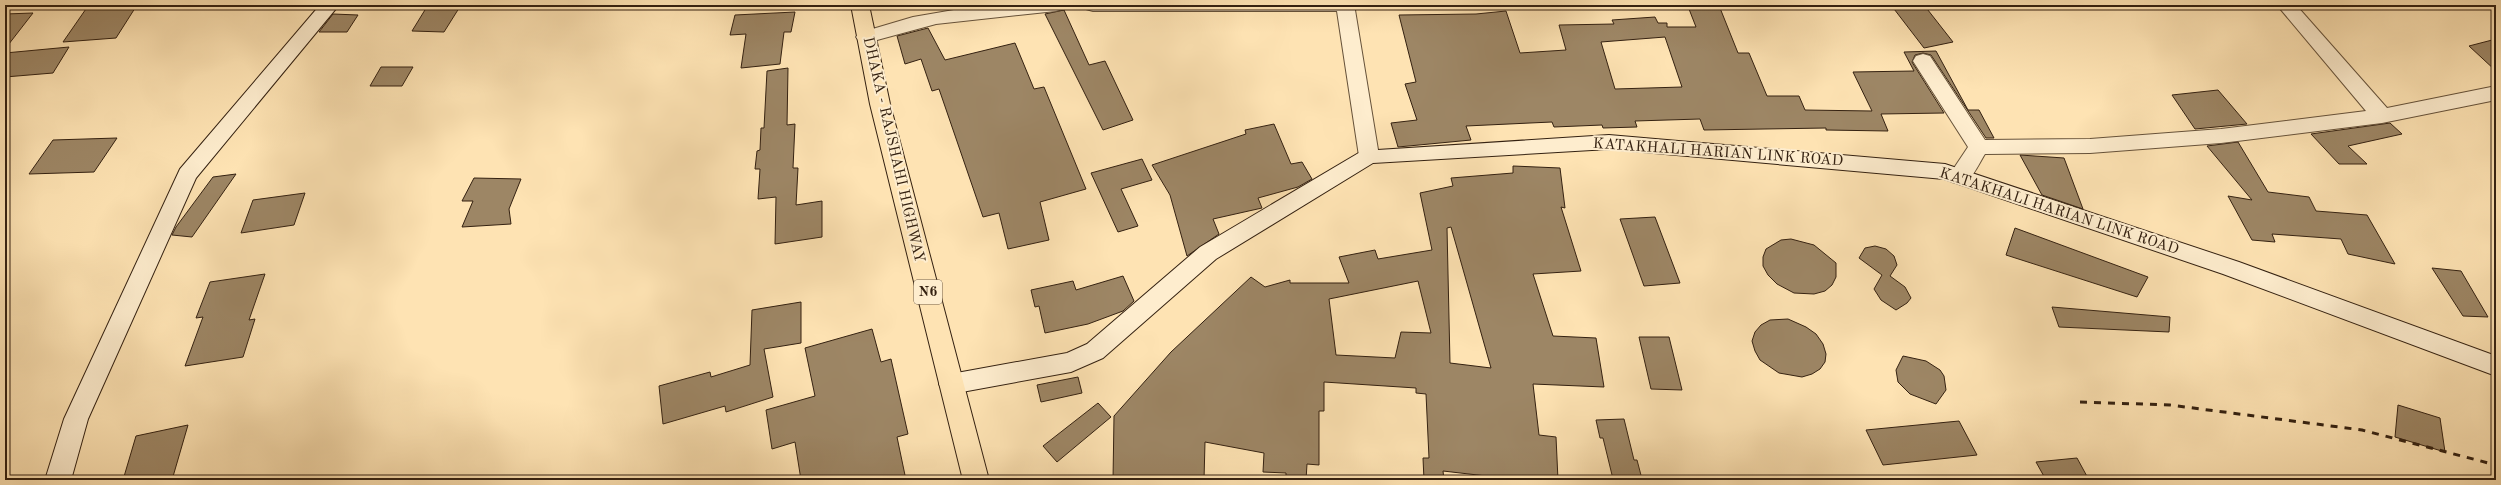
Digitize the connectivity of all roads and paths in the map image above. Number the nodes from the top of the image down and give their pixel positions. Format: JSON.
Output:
{"nodes":[{"id":1,"x":330,"y":5,"type":"edge"},
{"id":2,"x":860,"y":5,"type":"edge"},
{"id":3,"x":1056,"y":5,"type":"edge"},
{"id":4,"x":1093,"y":5,"type":"edge"},
{"id":5,"x":1348,"y":5,"type":"edge"},
{"id":6,"x":2286,"y":5,"type":"edge"},
{"id":7,"x":866,"y":37,"type":"junction"},
{"id":8,"x":1923,"y":61,"type":"dead end"},
{"id":9,"x":2496,"y":93,"type":"edge"},
{"id":10,"x":2382,"y":116,"type":"junction"},
{"id":11,"x":1979,"y":147,"type":"junction"},
{"id":12,"x":1369,"y":156,"type":"junction"},
{"id":13,"x":1959,"y":177,"type":"junction"},
{"id":14,"x":2496,"y":366,"type":"edge"},
{"id":15,"x":951,"y":384,"type":"junction"},
{"id":16,"x":58,"y":480,"type":"edge"},
{"id":17,"x":976,"y":480,"type":"edge"}],
"edges":[{"from":1,"to":16,"type":"street"},
{"from":2,"to":7,"type":"highway","name":"DHAKA - RAJSHAHI HIGHWAY","number":"N6"},
{"from":3,"to":7,"type":"street"},
{"from":4,"to":5,"type":"street"},
{"from":5,"to":12,"type":"street"},
{"from":6,"to":10,"type":"street"},
{"from":7,"to":15,"type":"highway","name":"DHAKA - RAJSHAHI HIGHWAY","number":"N6"},
{"from":8,"to":11,"type":"street"},
{"from":9,"to":10,"type":"street"},
{"from":10,"to":11,"type":"street"},
{"from":11,"to":13,"type":"street"},
{"from":12,"to":13,"type":"street","name":"KATAKHALI HARIAN LINK ROAD"},
{"from":12,"to":15,"type":"street","name":"KATAKHALI HARIAN LINK ROAD"},
{"from":13,"to":14,"type":"street","name":"KATAKHALI HARIAN LINK ROAD"},
{"from":15,"to":17,"type":"highway","name":"DHAKA - RAJSHAHI HIGHWAY","number":"N6"}]}
